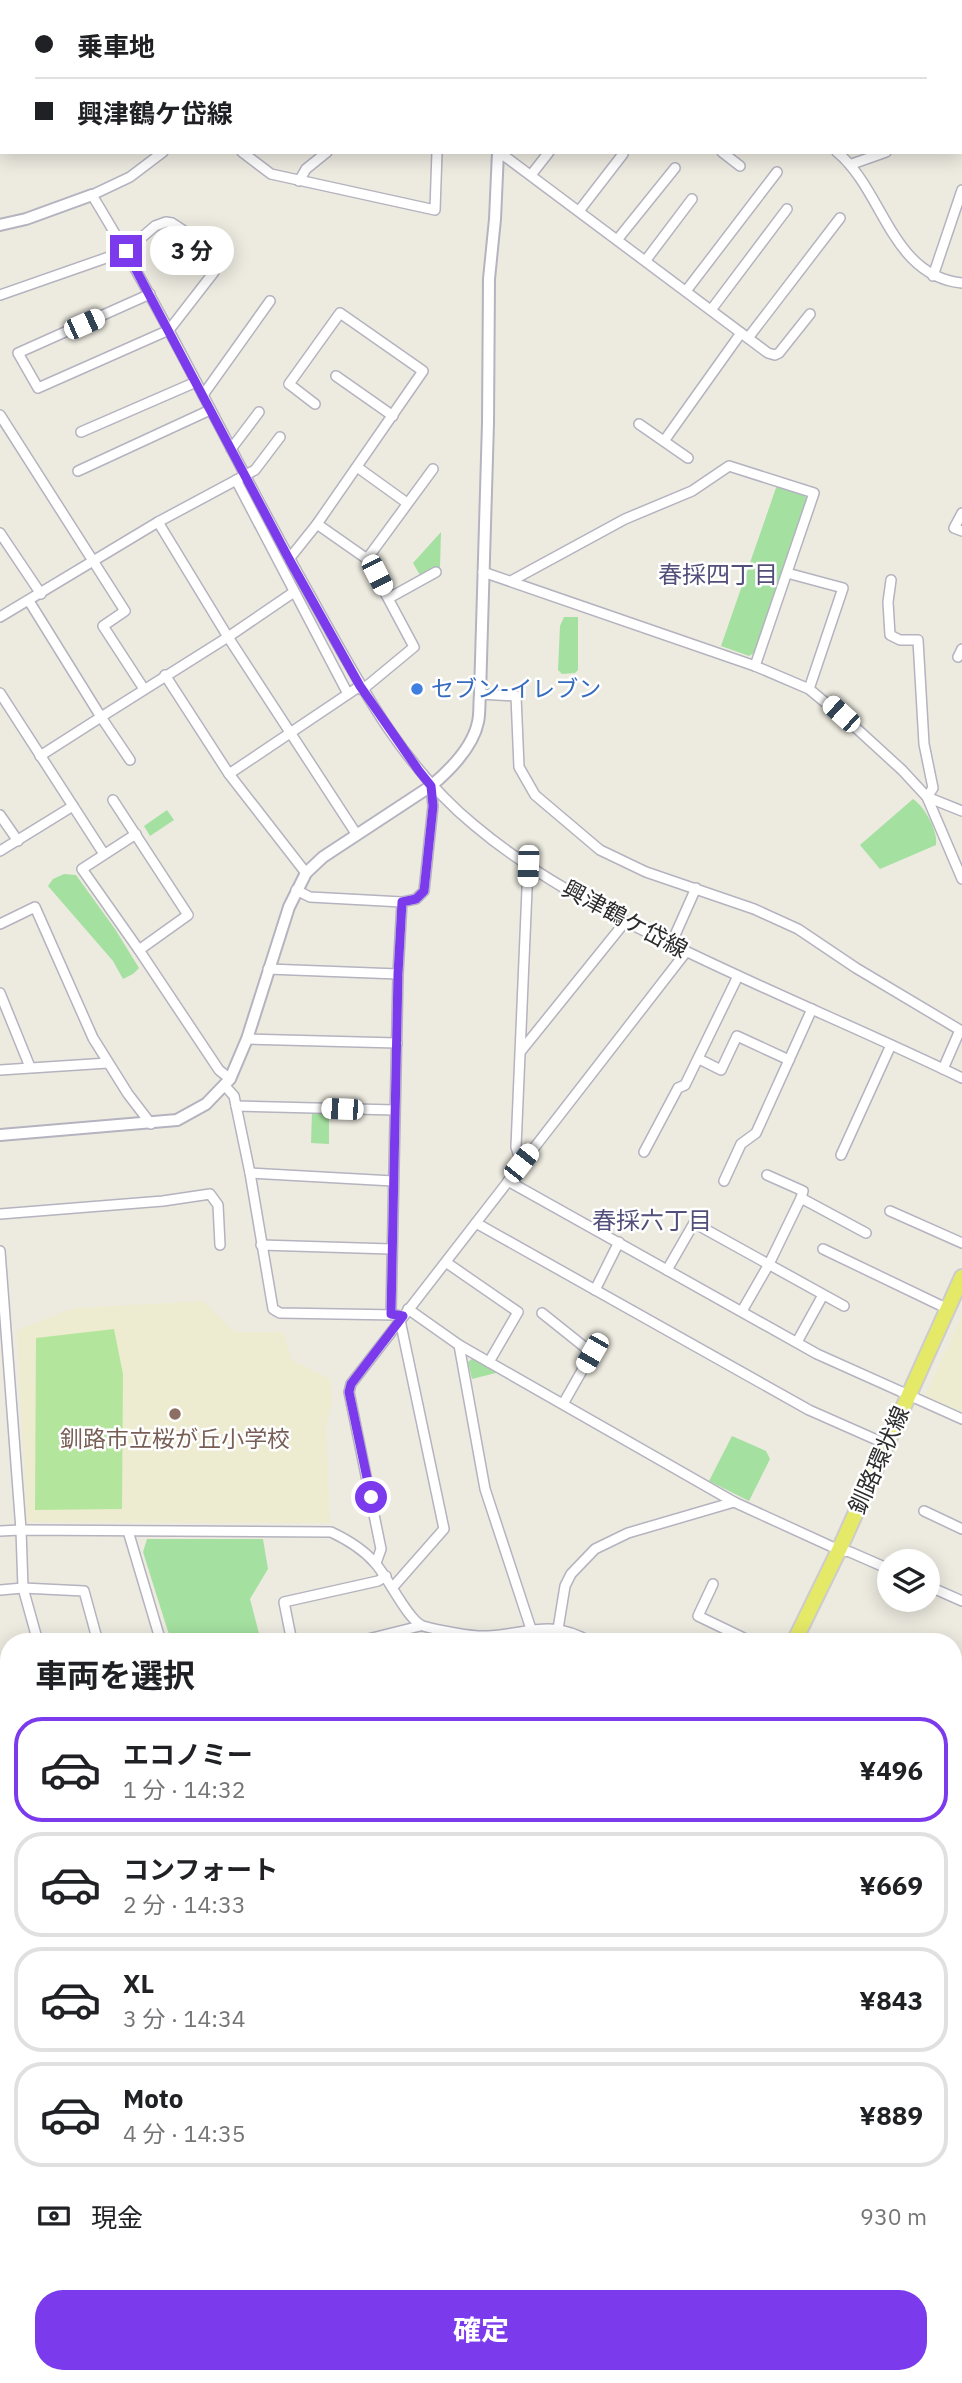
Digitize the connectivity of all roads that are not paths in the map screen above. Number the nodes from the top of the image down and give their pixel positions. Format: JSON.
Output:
{"nodes":[{"id":1,"x":160,"y":154,"type":"edge"},
{"id":2,"x":245,"y":154,"type":"edge"},
{"id":3,"x":325,"y":154,"type":"edge"},
{"id":4,"x":437,"y":154,"type":"edge"},
{"id":5,"x":498,"y":154,"type":"edge"},
{"id":6,"x":501,"y":154,"type":"edge"},
{"id":7,"x":547,"y":154,"type":"edge"},
{"id":8,"x":622,"y":154,"type":"edge"},
{"id":9,"x":725,"y":154,"type":"edge"},
{"id":10,"x":840,"y":154,"type":"edge"},
{"id":11,"x":880,"y":154,"type":"edge"},
{"id":12,"x":852,"y":164,"type":"junction"},
{"id":13,"x":740,"y":166,"type":"dead end"},
{"id":14,"x":675,"y":168,"type":"dead end"},
{"id":15,"x":777,"y":172,"type":"dead end"},
{"id":16,"x":531,"y":175,"type":"junction"},
{"id":17,"x":299,"y":181,"type":"junction"},
{"id":18,"x":962,"y":190,"type":"edge"},
{"id":19,"x":92,"y":195,"type":"junction"},
{"id":20,"x":692,"y":199,"type":"dead end"},
{"id":21,"x":787,"y":209,"type":"dead end"},
{"id":22,"x":579,"y":211,"type":"junction"},
{"id":23,"x":840,"y":218,"type":"dead end"},
{"id":24,"x":0,"y":225,"type":"edge"},
{"id":25,"x":195,"y":238,"type":"dead end"},
{"id":26,"x":617,"y":240,"type":"junction"},
{"id":27,"x":126,"y":251,"type":"junction"},
{"id":28,"x":646,"y":260,"type":"junction"},
{"id":29,"x":214,"y":272,"type":"dead end"},
{"id":30,"x":933,"y":276,"type":"junction"},
{"id":31,"x":962,"y":283,"type":"edge"},
{"id":32,"x":686,"y":291,"type":"junction"},
{"id":33,"x":150,"y":294,"type":"junction"},
{"id":34,"x":0,"y":295,"type":"edge"},
{"id":35,"x":270,"y":302,"type":"dead end"},
{"id":36,"x":711,"y":310,"type":"junction"},
{"id":37,"x":810,"y":314,"type":"dead end"},
{"id":38,"x":169,"y":330,"type":"junction"},
{"id":39,"x":744,"y":335,"type":"junction"},
{"id":40,"x":336,"y":376,"type":"dead end"},
{"id":41,"x":196,"y":382,"type":"junction"},
{"id":42,"x":202,"y":395,"type":"junction"},
{"id":43,"x":315,"y":404,"type":"dead end"},
{"id":44,"x":210,"y":410,"type":"junction"},
{"id":45,"x":259,"y":412,"type":"dead end"},
{"id":46,"x":0,"y":416,"type":"edge"},
{"id":47,"x":393,"y":416,"type":"junction"},
{"id":48,"x":639,"y":424,"type":"dead end"},
{"id":49,"x":81,"y":432,"type":"dead end"},
{"id":50,"x":280,"y":437,"type":"dead end"},
{"id":51,"x":664,"y":440,"type":"junction"},
{"id":52,"x":231,"y":449,"type":"junction"},
{"id":53,"x":688,"y":458,"type":"dead end"},
{"id":54,"x":357,"y":467,"type":"junction"},
{"id":55,"x":433,"y":469,"type":"dead end"},
{"id":56,"x":78,"y":471,"type":"dead end"},
{"id":57,"x":240,"y":477,"type":"junction"},
{"id":58,"x":407,"y":503,"type":"junction"},
{"id":59,"x":962,"y":513,"type":"edge"},
{"id":60,"x":158,"y":522,"type":"junction"},
{"id":61,"x":317,"y":524,"type":"junction"},
{"id":62,"x":962,"y":531,"type":"edge"},
{"id":63,"x":0,"y":533,"type":"edge"},
{"id":64,"x":289,"y":559,"type":"junction"},
{"id":65,"x":367,"y":559,"type":"junction"},
{"id":66,"x":94,"y":561,"type":"junction"},
{"id":67,"x":436,"y":572,"type":"dead end"},
{"id":68,"x":483,"y":572,"type":"junction"},
{"id":69,"x":787,"y":573,"type":"junction"},
{"id":70,"x":891,"y":580,"type":"dead end"},
{"id":71,"x":511,"y":581,"type":"junction"},
{"id":72,"x":294,"y":592,"type":"junction"},
{"id":73,"x":41,"y":594,"type":"junction"},
{"id":74,"x":389,"y":598,"type":"junction"},
{"id":75,"x":29,"y":601,"type":"junction"},
{"id":76,"x":0,"y":617,"type":"edge"},
{"id":77,"x":228,"y":637,"type":"junction"},
{"id":78,"x":755,"y":666,"type":"junction"},
{"id":79,"x":164,"y":675,"type":"junction"},
{"id":80,"x":361,"y":688,"type":"junction"},
{"id":81,"x":144,"y":689,"type":"junction"},
{"id":82,"x":809,"y":689,"type":"junction"},
{"id":83,"x":0,"y":694,"type":"edge"},
{"id":84,"x":348,"y":694,"type":"junction"},
{"id":85,"x":480,"y":694,"type":"junction"},
{"id":86,"x":101,"y":717,"type":"junction"},
{"id":87,"x":290,"y":732,"type":"junction"},
{"id":88,"x":40,"y":756,"type":"junction"},
{"id":89,"x":130,"y":760,"type":"dead end"},
{"id":90,"x":229,"y":774,"type":"junction"},
{"id":91,"x":431,"y":786,"type":"junction"},
{"id":92,"x":927,"y":797,"type":"junction"},
{"id":93,"x":113,"y":800,"type":"dead end"},
{"id":94,"x":73,"y":806,"type":"junction"},
{"id":95,"x":962,"y":811,"type":"edge"},
{"id":96,"x":0,"y":815,"type":"edge"},
{"id":97,"x":136,"y":834,"type":"junction"},
{"id":98,"x":357,"y":835,"type":"junction"},
{"id":99,"x":18,"y":841,"type":"junction"},
{"id":100,"x":0,"y":851,"type":"edge"},
{"id":101,"x":104,"y":854,"type":"junction"},
{"id":102,"x":528,"y":866,"type":"junction"},
{"id":103,"x":306,"y":873,"type":"junction"},
{"id":104,"x":962,"y":879,"type":"edge"},
{"id":105,"x":696,"y":888,"type":"junction"},
{"id":106,"x":296,"y":890,"type":"junction"},
{"id":107,"x":402,"y":902,"type":"junction"},
{"id":108,"x":625,"y":922,"type":"junction"},
{"id":109,"x":0,"y":924,"type":"edge"},
{"id":110,"x":671,"y":944,"type":"junction"},
{"id":111,"x":139,"y":950,"type":"junction"},
{"id":112,"x":686,"y":952,"type":"junction"},
{"id":113,"x":268,"y":969,"type":"junction"},
{"id":114,"x":398,"y":974,"type":"junction"},
{"id":115,"x":738,"y":976,"type":"junction"},
{"id":116,"x":0,"y":993,"type":"edge"},
{"id":117,"x":812,"y":1009,"type":"junction"},
{"id":118,"x":247,"y":1039,"type":"junction"},
{"id":119,"x":397,"y":1043,"type":"junction"},
{"id":120,"x":891,"y":1045,"type":"junction"},
{"id":121,"x":522,"y":1052,"type":"junction"},
{"id":122,"x":698,"y":1059,"type":"junction"},
{"id":123,"x":789,"y":1060,"type":"junction"},
{"id":124,"x":108,"y":1063,"type":"junction"},
{"id":125,"x":30,"y":1067,"type":"junction"},
{"id":126,"x":943,"y":1069,"type":"junction"},
{"id":127,"x":0,"y":1070,"type":"edge"},
{"id":128,"x":962,"y":1078,"type":"edge"},
{"id":129,"x":227,"y":1082,"type":"junction"},
{"id":130,"x":236,"y":1106,"type":"junction"},
{"id":131,"x":395,"y":1111,"type":"junction"},
{"id":132,"x":151,"y":1124,"type":"junction"},
{"id":133,"x":0,"y":1135,"type":"edge"},
{"id":134,"x":645,"y":1152,"type":"dead end"},
{"id":135,"x":841,"y":1155,"type":"dead end"},
{"id":136,"x":521,"y":1163,"type":"junction"},
{"id":137,"x":250,"y":1173,"type":"junction"},
{"id":138,"x":768,"y":1175,"type":"dead end"},
{"id":139,"x":393,"y":1181,"type":"junction"},
{"id":140,"x":508,"y":1181,"type":"junction"},
{"id":141,"x":724,"y":1181,"type":"dead end"},
{"id":142,"x":801,"y":1198,"type":"junction"},
{"id":143,"x":890,"y":1212,"type":"dead end"},
{"id":144,"x":0,"y":1214,"type":"edge"},
{"id":145,"x":476,"y":1223,"type":"junction"},
{"id":146,"x":866,"y":1233,"type":"dead end"},
{"id":147,"x":619,"y":1242,"type":"junction"},
{"id":148,"x":962,"y":1243,"type":"edge"},
{"id":149,"x":220,"y":1245,"type":"dead end"},
{"id":150,"x":261,"y":1245,"type":"junction"},
{"id":151,"x":391,"y":1249,"type":"junction"},
{"id":152,"x":823,"y":1249,"type":"dead end"},
{"id":153,"x":0,"y":1251,"type":"edge"},
{"id":154,"x":447,"y":1263,"type":"junction"},
{"id":155,"x":769,"y":1264,"type":"junction"},
{"id":156,"x":667,"y":1270,"type":"junction"},
{"id":157,"x":962,"y":1277,"type":"edge"},
{"id":158,"x":595,"y":1290,"type":"junction"},
{"id":159,"x":823,"y":1295,"type":"junction"},
{"id":160,"x":2,"y":1302,"type":"edge"},
{"id":161,"x":844,"y":1306,"type":"dead end"},
{"id":162,"x":947,"y":1309,"type":"junction"},
{"id":163,"x":742,"y":1311,"type":"junction"},
{"id":164,"x":542,"y":1313,"type":"dead end"},
{"id":165,"x":391,"y":1314,"type":"junction"},
{"id":166,"x":403,"y":1315,"type":"junction"},
{"id":167,"x":797,"y":1342,"type":"junction"},
{"id":168,"x":459,"y":1345,"type":"junction"},
{"id":169,"x":489,"y":1362,"type":"junction"},
{"id":170,"x":908,"y":1396,"type":"junction"},
{"id":171,"x":563,"y":1404,"type":"junction"},
{"id":172,"x":962,"y":1419,"type":"edge"},
{"id":173,"x":886,"y":1444,"type":"junction"},
{"id":174,"x":734,"y":1502,"type":"junction"},
{"id":175,"x":924,"y":1511,"type":"dead end"},
{"id":176,"x":962,"y":1529,"type":"edge"},
{"id":177,"x":21,"y":1530,"type":"junction"},
{"id":178,"x":0,"y":1531,"type":"edge"},
{"id":179,"x":128,"y":1531,"type":"junction"},
{"id":180,"x":839,"y":1550,"type":"junction"},
{"id":181,"x":376,"y":1563,"type":"junction"},
{"id":182,"x":877,"y":1564,"type":"edge"},
{"id":183,"x":386,"y":1576,"type":"junction"},
{"id":184,"x":713,"y":1584,"type":"dead end"},
{"id":185,"x":393,"y":1587,"type":"junction"},
{"id":186,"x":23,"y":1588,"type":"junction"},
{"id":187,"x":0,"y":1590,"type":"edge"},
{"id":188,"x":940,"y":1591,"type":"edge"},
{"id":189,"x":962,"y":1601,"type":"edge"},
{"id":190,"x":420,"y":1626,"type":"junction"},
{"id":191,"x":531,"y":1629,"type":"junction"},
{"id":192,"x":558,"y":1629,"type":"junction"},
{"id":193,"x":36,"y":1633,"type":"edge"},
{"id":194,"x":96,"y":1633,"type":"edge"},
{"id":195,"x":157,"y":1633,"type":"edge"},
{"id":196,"x":290,"y":1633,"type":"edge"},
{"id":197,"x":392,"y":1633,"type":"edge"},
{"id":198,"x":456,"y":1633,"type":"edge"},
{"id":199,"x":513,"y":1633,"type":"edge"},
{"id":200,"x":574,"y":1633,"type":"edge"},
{"id":201,"x":733,"y":1633,"type":"edge"},
{"id":202,"x":798,"y":1633,"type":"edge"}],
"edges":[{"from":1,"to":19,"type":"street"},
{"from":2,"to":17,"type":"street"},
{"from":3,"to":17,"type":"street"},
{"from":4,"to":17,"type":"street"},
{"from":5,"to":68,"type":"street"},
{"from":6,"to":16,"type":"street"},
{"from":7,"to":16,"type":"street"},
{"from":8,"to":22,"type":"street"},
{"from":9,"to":13,"type":"street"},
{"from":10,"to":12,"type":"street"},
{"from":11,"to":12,"type":"street"},
{"from":12,"to":30,"type":"street"},
{"from":14,"to":26,"type":"street"},
{"from":15,"to":32,"type":"street"},
{"from":16,"to":22,"type":"street"},
{"from":18,"to":30,"type":"street"},
{"from":19,"to":24,"type":"street"},
{"from":19,"to":27,"type":"street","name":"興津鶴ケ岱線"},
{"from":20,"to":28,"type":"street"},
{"from":21,"to":36,"type":"street"},
{"from":22,"to":26,"type":"street"},
{"from":23,"to":39,"type":"street"},
{"from":25,"to":27,"type":"street"},
{"from":26,"to":28,"type":"street"},
{"from":27,"to":33,"type":"street","name":"興津鶴ケ岱線"},
{"from":27,"to":34,"type":"street"},
{"from":28,"to":32,"type":"street"},
{"from":29,"to":38,"type":"street"},
{"from":30,"to":31,"type":"street"},
{"from":32,"to":36,"type":"street"},
{"from":33,"to":38,"type":"street","name":"興津鶴ケ岱線"},
{"from":33,"to":38,"type":"street"},
{"from":35,"to":42,"type":"street"},
{"from":36,"to":39,"type":"street"},
{"from":37,"to":39,"type":"street"},
{"from":38,"to":41,"type":"street","name":"興津鶴ケ岱線"},
{"from":39,"to":51,"type":"street"},
{"from":40,"to":47,"type":"street"},
{"from":41,"to":42,"type":"street","name":"興津鶴ケ岱線"},
{"from":41,"to":49,"type":"street"},
{"from":42,"to":44,"type":"street","name":"興津鶴ケ岱線"},
{"from":43,"to":47,"type":"street"},
{"from":44,"to":52,"type":"street","name":"興津鶴ケ岱線"},
{"from":44,"to":56,"type":"street"},
{"from":45,"to":52,"type":"street"},
{"from":46,"to":66,"type":"street"},
{"from":47,"to":54,"type":"street"},
{"from":48,"to":51,"type":"street"},
{"from":50,"to":57,"type":"street"},
{"from":51,"to":53,"type":"street"},
{"from":52,"to":57,"type":"street","name":"興津鶴ケ岱線"},
{"from":54,"to":58,"type":"street"},
{"from":54,"to":61,"type":"street"},
{"from":55,"to":58,"type":"street"},
{"from":57,"to":60,"type":"street"},
{"from":57,"to":64,"type":"street","name":"興津鶴ケ岱線"},
{"from":57,"to":72,"type":"street"},
{"from":58,"to":65,"type":"street"},
{"from":59,"to":62,"type":"street"},
{"from":60,"to":66,"type":"street"},
{"from":60,"to":77,"type":"street"},
{"from":61,"to":64,"type":"street"},
{"from":61,"to":65,"type":"street"},
{"from":63,"to":73,"type":"street"},
{"from":64,"to":80,"type":"street","name":"興津鶴ケ岱線"},
{"from":65,"to":74,"type":"street"},
{"from":66,"to":73,"type":"street"},
{"from":66,"to":81,"type":"street"},
{"from":67,"to":74,"type":"street"},
{"from":68,"to":71,"type":"street"},
{"from":68,"to":85,"type":"street"},
{"from":69,"to":71,"type":"street"},
{"from":69,"to":78,"type":"street"},
{"from":69,"to":82,"type":"street"},
{"from":70,"to":92,"type":"street"},
{"from":71,"to":78,"type":"street"},
{"from":72,"to":77,"type":"street"},
{"from":72,"to":84,"type":"street"},
{"from":73,"to":75,"type":"street"},
{"from":74,"to":80,"type":"street"},
{"from":75,"to":76,"type":"street"},
{"from":75,"to":86,"type":"street"},
{"from":77,"to":79,"type":"street"},
{"from":77,"to":87,"type":"street"},
{"from":78,"to":82,"type":"street"},
{"from":79,"to":81,"type":"street"},
{"from":79,"to":90,"type":"street"},
{"from":80,"to":84,"type":"street"},
{"from":80,"to":91,"type":"street","name":"興津鶴ケ岱線"},
{"from":81,"to":86,"type":"street"},
{"from":82,"to":92,"type":"street"},
{"from":83,"to":88,"type":"street"},
{"from":84,"to":87,"type":"street"},
{"from":85,"to":91,"type":"street"},
{"from":85,"to":105,"type":"street"},
{"from":86,"to":88,"type":"street"},
{"from":86,"to":89,"type":"street"},
{"from":87,"to":90,"type":"street"},
{"from":87,"to":98,"type":"street"},
{"from":88,"to":94,"type":"street"},
{"from":90,"to":103,"type":"street"},
{"from":91,"to":98,"type":"street"},
{"from":91,"to":102,"type":"street","name":"興津鶴ケ岱線"},
{"from":91,"to":107,"type":"street"},
{"from":92,"to":95,"type":"street"},
{"from":92,"to":104,"type":"street"},
{"from":93,"to":97,"type":"street"},
{"from":94,"to":99,"type":"street"},
{"from":94,"to":101,"type":"street"},
{"from":96,"to":99,"type":"street"},
{"from":97,"to":101,"type":"street"},
{"from":97,"to":111,"type":"street"},
{"from":98,"to":103,"type":"street"},
{"from":99,"to":100,"type":"street"},
{"from":101,"to":111,"type":"street"},
{"from":102,"to":108,"type":"street","name":"興津鶴ケ岱線"},
{"from":102,"to":121,"type":"street"},
{"from":103,"to":106,"type":"street"},
{"from":105,"to":110,"type":"street"},
{"from":105,"to":126,"type":"street"},
{"from":106,"to":107,"type":"street"},
{"from":106,"to":113,"type":"street"},
{"from":107,"to":114,"type":"street"},
{"from":108,"to":110,"type":"street","name":"興津鶴ケ岱線"},
{"from":108,"to":121,"type":"street"},
{"from":109,"to":124,"type":"street"},
{"from":110,"to":112,"type":"street","name":"興津鶴ケ岱線"},
{"from":111,"to":129,"type":"street"},
{"from":112,"to":115,"type":"street","name":"興津鶴ケ岱線"},
{"from":112,"to":136,"type":"street"},
{"from":113,"to":114,"type":"street"},
{"from":113,"to":118,"type":"street"},
{"from":114,"to":119,"type":"street"},
{"from":115,"to":117,"type":"street","name":"興津鶴ケ岱線"},
{"from":115,"to":122,"type":"street"},
{"from":116,"to":125,"type":"street"},
{"from":117,"to":120,"type":"street","name":"興津鶴ケ岱線"},
{"from":117,"to":123,"type":"street"},
{"from":118,"to":119,"type":"street"},
{"from":118,"to":129,"type":"street"},
{"from":119,"to":131,"type":"street"},
{"from":120,"to":126,"type":"street","name":"興津鶴ケ岱線"},
{"from":120,"to":135,"type":"street"},
{"from":121,"to":136,"type":"street"},
{"from":122,"to":123,"type":"street"},
{"from":122,"to":134,"type":"street"},
{"from":123,"to":141,"type":"street"},
{"from":124,"to":125,"type":"street"},
{"from":124,"to":132,"type":"street"},
{"from":125,"to":127,"type":"street"},
{"from":126,"to":128,"type":"street","name":"興津鶴ケ岱線"},
{"from":129,"to":130,"type":"street"},
{"from":129,"to":132,"type":"street"},
{"from":130,"to":131,"type":"street"},
{"from":130,"to":137,"type":"street"},
{"from":131,"to":139,"type":"street"},
{"from":132,"to":133,"type":"street"},
{"from":136,"to":140,"type":"street"},
{"from":137,"to":139,"type":"street"},
{"from":137,"to":150,"type":"street"},
{"from":138,"to":142,"type":"street"},
{"from":139,"to":151,"type":"street"},
{"from":140,"to":145,"type":"street"},
{"from":140,"to":147,"type":"street"},
{"from":142,"to":146,"type":"street"},
{"from":142,"to":155,"type":"street"},
{"from":143,"to":148,"type":"street"},
{"from":144,"to":149,"type":"street"},
{"from":145,"to":154,"type":"street"},
{"from":145,"to":158,"type":"street"},
{"from":147,"to":156,"type":"street"},
{"from":147,"to":158,"type":"street"},
{"from":150,"to":151,"type":"street"},
{"from":150,"to":165,"type":"street"},
{"from":151,"to":165,"type":"street"},
{"from":152,"to":162,"type":"street"},
{"from":153,"to":160,"type":"street"},
{"from":154,"to":166,"type":"street"},
{"from":154,"to":169,"type":"street"},
{"from":155,"to":156,"type":"street"},
{"from":155,"to":159,"type":"street"},
{"from":155,"to":163,"type":"street"},
{"from":156,"to":163,"type":"street"},
{"from":157,"to":162,"type":"main road","name":"釧路環状線"},
{"from":158,"to":173,"type":"street"},
{"from":159,"to":161,"type":"street"},
{"from":159,"to":167,"type":"street"},
{"from":160,"to":177,"type":"street"},
{"from":162,"to":170,"type":"main road","name":"釧路環状線"},
{"from":163,"to":167,"type":"street"},
{"from":164,"to":171,"type":"street"},
{"from":165,"to":166,"type":"street"},
{"from":166,"to":168,"type":"street"},
{"from":166,"to":181,"type":"street"},
{"from":166,"to":185,"type":"street"},
{"from":167,"to":170,"type":"street"},
{"from":168,"to":169,"type":"street"},
{"from":168,"to":191,"type":"street"},
{"from":169,"to":171,"type":"street"},
{"from":170,"to":172,"type":"street"},
{"from":170,"to":173,"type":"main road","name":"釧路環状線"},
{"from":171,"to":174,"type":"street"},
{"from":173,"to":180,"type":"main road","name":"釧路環状線"},
{"from":174,"to":180,"type":"street"},
{"from":174,"to":192,"type":"street"},
{"from":175,"to":176,"type":"street"},
{"from":177,"to":178,"type":"street"},
{"from":177,"to":179,"type":"street"},
{"from":177,"to":186,"type":"street"},
{"from":179,"to":181,"type":"street"},
{"from":179,"to":195,"type":"street"},
{"from":180,"to":182,"type":"street"},
{"from":180,"to":202,"type":"main road","name":"釧路環状線"},
{"from":181,"to":183,"type":"street"},
{"from":183,"to":185,"type":"street"},
{"from":183,"to":196,"type":"street"},
{"from":184,"to":201,"type":"street"},
{"from":185,"to":190,"type":"street"},
{"from":186,"to":187,"type":"street"},
{"from":186,"to":193,"type":"street"},
{"from":186,"to":194,"type":"street"},
{"from":188,"to":189,"type":"street"},
{"from":190,"to":197,"type":"street"},
{"from":190,"to":198,"type":"street"},
{"from":191,"to":192,"type":"street"},
{"from":191,"to":199,"type":"street"},
{"from":192,"to":200,"type":"street"}]}
